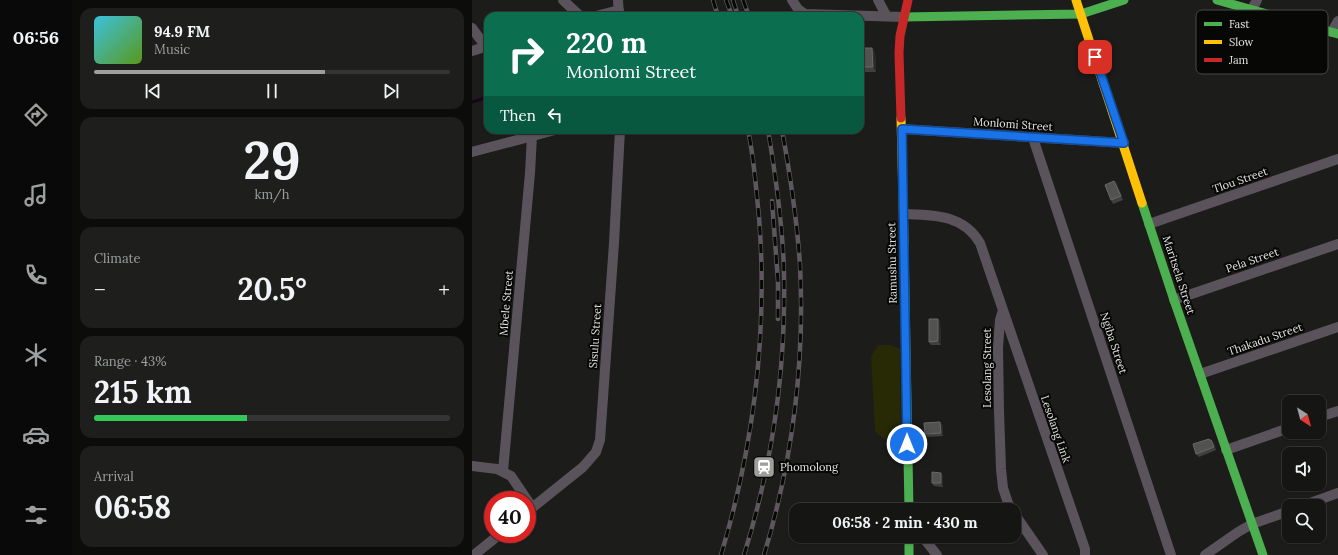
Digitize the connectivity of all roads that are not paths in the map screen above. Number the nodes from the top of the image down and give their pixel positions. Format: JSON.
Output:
{"nodes":[{"id":1,"x":564,"y":0,"type":"edge"},
{"id":2,"x":792,"y":0,"type":"edge"},
{"id":3,"x":878,"y":0,"type":"edge"},
{"id":4,"x":908,"y":0,"type":"edge"},
{"id":5,"x":1076,"y":0,"type":"edge"},
{"id":6,"x":1124,"y":0,"type":"edge"},
{"id":7,"x":1217,"y":0,"type":"edge"},
{"id":8,"x":1257,"y":0,"type":"edge"},
{"id":9,"x":619,"y":9,"type":"edge"},
{"id":10,"x":1252,"y":9,"type":"junction"},
{"id":11,"x":1255,"y":10,"type":"edge"},
{"id":12,"x":576,"y":12,"type":"edge"},
{"id":13,"x":609,"y":12,"type":"edge"},
{"id":14,"x":803,"y":12,"type":"edge"},
{"id":15,"x":1081,"y":14,"type":"junction"},
{"id":16,"x":864,"y":15,"type":"edge"},
{"id":17,"x":886,"y":16,"type":"junction"},
{"id":18,"x":904,"y":17,"type":"junction"},
{"id":19,"x":1338,"y":20,"type":"edge"},
{"id":20,"x":472,"y":28,"type":"edge"},
{"id":21,"x":1335,"y":33,"type":"edge"},
{"id":22,"x":484,"y":42,"type":"edge"},
{"id":23,"x":484,"y":47,"type":"edge"},
{"id":24,"x":472,"y":51,"type":"edge"},
{"id":25,"x":902,"y":129,"type":"junction"},
{"id":26,"x":540,"y":134,"type":"edge"},
{"id":27,"x":620,"y":134,"type":"edge"},
{"id":28,"x":532,"y":136,"type":"junction"},
{"id":29,"x":1033,"y":138,"type":"junction"},
{"id":30,"x":1124,"y":143,"type":"junction"},
{"id":31,"x":472,"y":152,"type":"edge"},
{"id":32,"x":1338,"y":159,"type":"edge"},
{"id":33,"x":904,"y":214,"type":"junction"},
{"id":34,"x":1149,"y":224,"type":"junction"},
{"id":35,"x":1338,"y":244,"type":"edge"},
{"id":36,"x":1174,"y":300,"type":"junction"},
{"id":37,"x":1003,"y":310,"type":"junction"},
{"id":38,"x":1338,"y":327,"type":"edge"},
{"id":39,"x":1200,"y":374,"type":"junction"},
{"id":40,"x":1338,"y":411,"type":"edge"},
{"id":41,"x":1326,"y":415,"type":"edge"},
{"id":42,"x":1282,"y":430,"type":"edge"},
{"id":43,"x":1226,"y":450,"type":"junction"},
{"id":44,"x":472,"y":466,"type":"edge"},
{"id":45,"x":503,"y":471,"type":"junction"},
{"id":46,"x":521,"y":491,"type":"edge"},
{"id":47,"x":1338,"y":494,"type":"edge"},
{"id":48,"x":1323,"y":499,"type":"edge"},
{"id":49,"x":909,"y":503,"type":"edge"},
{"id":50,"x":1008,"y":503,"type":"edge"},
{"id":51,"x":536,"y":504,"type":"edge"},
{"id":52,"x":1282,"y":513,"type":"edge"},
{"id":53,"x":1021,"y":523,"type":"edge"},
{"id":54,"x":1252,"y":524,"type":"junction"},
{"id":55,"x":489,"y":543,"type":"edge"},
{"id":56,"x":909,"y":543,"type":"edge"},
{"id":57,"x":928,"y":543,"type":"edge"},
{"id":58,"x":474,"y":555,"type":"edge"},
{"id":59,"x":909,"y":555,"type":"edge"},
{"id":60,"x":937,"y":555,"type":"edge"},
{"id":61,"x":1043,"y":555,"type":"edge"},
{"id":62,"x":1085,"y":555,"type":"edge"},
{"id":63,"x":1171,"y":555,"type":"edge"},
{"id":64,"x":1205,"y":555,"type":"edge"},
{"id":65,"x":1263,"y":555,"type":"edge"}],
"edges":[{"from":1,"to":12,"type":"street"},
{"from":2,"to":14,"type":"street"},
{"from":3,"to":17,"type":"street"},
{"from":4,"to":18,"type":"street","name":"Ramushu Street"},
{"from":5,"to":15,"type":"street","name":"Maritsela Street"},
{"from":6,"to":15,"type":"street"},
{"from":7,"to":10,"type":"street"},
{"from":8,"to":10,"type":"street"},
{"from":9,"to":13,"type":"street"},
{"from":10,"to":11,"type":"street"},
{"from":15,"to":18,"type":"street"},
{"from":15,"to":30,"type":"street","name":"Maritsela Street"},
{"from":16,"to":17,"type":"street"},
{"from":17,"to":18,"type":"street"},
{"from":18,"to":25,"type":"street","name":"Ramushu Street"},
{"from":19,"to":21,"type":"street"},
{"from":20,"to":22,"type":"street"},
{"from":23,"to":24,"type":"street"},
{"from":25,"to":29,"type":"street","name":"Monlomi Street"},
{"from":25,"to":33,"type":"street","name":"Ramushu Street"},
{"from":26,"to":28,"type":"street"},
{"from":27,"to":51,"type":"street","name":"Sisulu Street"},
{"from":28,"to":31,"type":"street"},
{"from":28,"to":45,"type":"street","name":"Mbele Street"},
{"from":29,"to":30,"type":"street","name":"Monlomi Street"},
{"from":29,"to":63,"type":"street","name":"Ngiba Street"},
{"from":30,"to":34,"type":"street","name":"Maritsela Street"},
{"from":32,"to":34,"type":"street","name":"Tlou Street"},
{"from":33,"to":37,"type":"street","name":"Lesolang Street"},
{"from":33,"to":49,"type":"street","name":"Ramushu Street"},
{"from":34,"to":36,"type":"street","name":"Maritsela Street"},
{"from":35,"to":36,"type":"street","name":"Pela Street"},
{"from":36,"to":39,"type":"street","name":"Maritsela Street"},
{"from":37,"to":50,"type":"street","name":"Lesolang Street"},
{"from":37,"to":62,"type":"street","name":"Lesolang Link"},
{"from":38,"to":39,"type":"street","name":"Thakadu Street"},
{"from":39,"to":43,"type":"street","name":"Maritsela Street"},
{"from":40,"to":41,"type":"street"},
{"from":42,"to":43,"type":"street"},
{"from":43,"to":54,"type":"street","name":"Maritsela Street"},
{"from":44,"to":45,"type":"street"},
{"from":45,"to":46,"type":"street"},
{"from":47,"to":48,"type":"street"},
{"from":52,"to":54,"type":"street"},
{"from":53,"to":61,"type":"street"},
{"from":54,"to":64,"type":"street"},
{"from":54,"to":65,"type":"street","name":"Maritsela Street"},
{"from":55,"to":58,"type":"street"},
{"from":56,"to":59,"type":"street"},
{"from":57,"to":60,"type":"street"}]}
